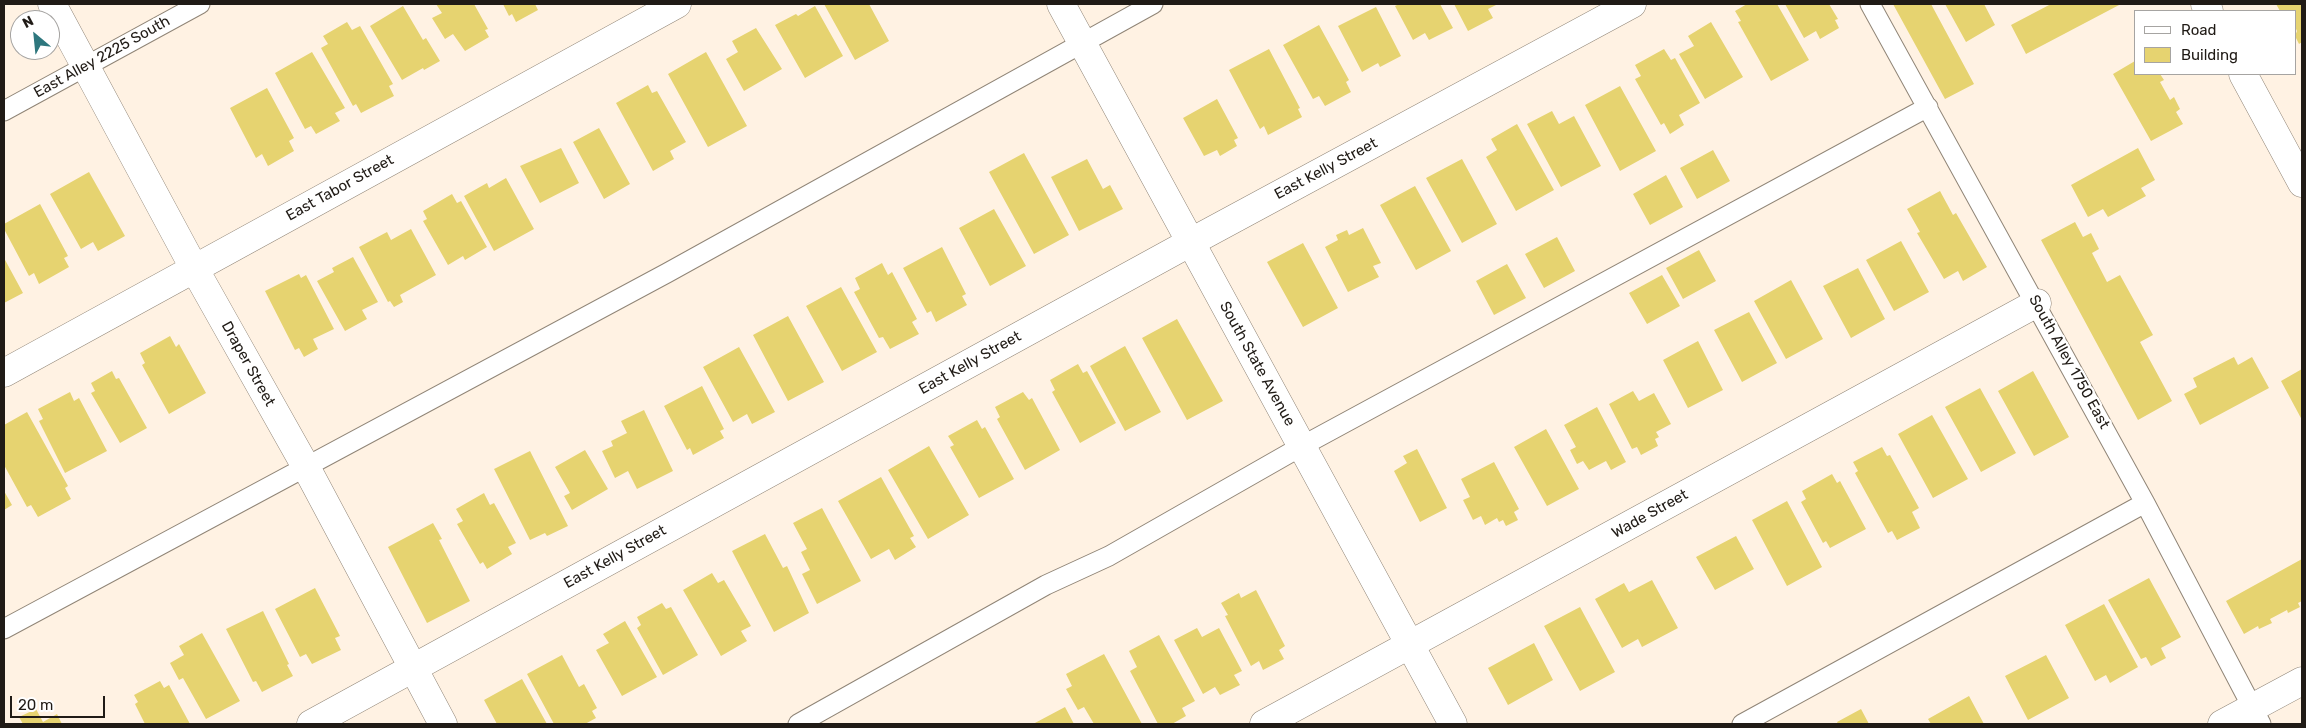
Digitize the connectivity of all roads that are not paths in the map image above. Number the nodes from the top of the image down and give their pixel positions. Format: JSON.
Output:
{"nodes":[{"id":1,"x":52,"y":4,"type":"edge"},
{"id":2,"x":200,"y":4,"type":"edge"},
{"id":3,"x":677,"y":4,"type":"edge"},
{"id":4,"x":1061,"y":4,"type":"edge"},
{"id":5,"x":1153,"y":4,"type":"edge"},
{"id":6,"x":1632,"y":4,"type":"edge"},
{"id":7,"x":1870,"y":4,"type":"edge"},
{"id":8,"x":1082,"y":43,"type":"junction"},
{"id":9,"x":85,"y":66,"type":"junction"},
{"id":10,"x":2244,"y":75,"type":"edge"},
{"id":11,"x":1928,"y":107,"type":"junction"},
{"id":12,"x":4,"y":111,"type":"edge"},
{"id":13,"x":2302,"y":184,"type":"edge"},
{"id":14,"x":1191,"y":242,"type":"junction"},
{"id":15,"x":194,"y":268,"type":"junction"},
{"id":16,"x":2037,"y":304,"type":"junction"},
{"id":17,"x":4,"y":373,"type":"edge"},
{"id":18,"x":1302,"y":446,"type":"junction"},
{"id":19,"x":306,"y":467,"type":"junction"},
{"id":20,"x":2145,"y":502,"type":"junction"},
{"id":21,"x":4,"y":629,"type":"edge"},
{"id":22,"x":1410,"y":645,"type":"junction"},
{"id":23,"x":413,"y":668,"type":"junction"},
{"id":24,"x":2302,"y":681,"type":"edge"},
{"id":25,"x":2256,"y":716,"type":"edge"},
{"id":26,"x":310,"y":724,"type":"edge"},
{"id":27,"x":443,"y":724,"type":"edge"},
{"id":28,"x":798,"y":724,"type":"edge"},
{"id":29,"x":1264,"y":724,"type":"edge"},
{"id":30,"x":1453,"y":724,"type":"edge"},
{"id":31,"x":1742,"y":724,"type":"edge"},
{"id":32,"x":2222,"y":724,"type":"edge"}],
"edges":[{"from":1,"to":9,"type":"street","name":"Draper Street"},
{"from":2,"to":9,"type":"lane","name":"East Alley 2225 South"},
{"from":3,"to":15,"type":"street","name":"East Tabor Street"},
{"from":4,"to":8,"type":"street","name":"South State Avenue"},
{"from":5,"to":8,"type":"lane"},
{"from":6,"to":14,"type":"street","name":"East Kelly Street"},
{"from":7,"to":11,"type":"lane","name":"South Alley 1750 East"},
{"from":8,"to":14,"type":"street","name":"South State Avenue"},
{"from":8,"to":19,"type":"lane"},
{"from":9,"to":12,"type":"lane","name":"East Alley 2225 South"},
{"from":9,"to":15,"type":"street","name":"Draper Street"},
{"from":10,"to":13,"type":"street"},
{"from":11,"to":16,"type":"lane","name":"South Alley 1750 East"},
{"from":11,"to":18,"type":"lane"},
{"from":14,"to":18,"type":"street","name":"South State Avenue"},
{"from":14,"to":23,"type":"street","name":"East Kelly Street"},
{"from":15,"to":17,"type":"street","name":"East Tabor Street"},
{"from":15,"to":19,"type":"street","name":"Draper Street"},
{"from":16,"to":20,"type":"lane","name":"South Alley 1750 East"},
{"from":16,"to":22,"type":"street","name":"Wade Street"},
{"from":18,"to":22,"type":"street","name":"South State Avenue"},
{"from":18,"to":28,"type":"lane"},
{"from":19,"to":21,"type":"lane"},
{"from":19,"to":23,"type":"street","name":"Draper Street"},
{"from":20,"to":25,"type":"lane","name":"South Alley 1750 East"},
{"from":20,"to":31,"type":"lane"},
{"from":22,"to":29,"type":"street","name":"Wade Street"},
{"from":22,"to":30,"type":"street","name":"South State Avenue"},
{"from":23,"to":26,"type":"street","name":"East Kelly Street"},
{"from":23,"to":27,"type":"street","name":"Draper Street"},
{"from":24,"to":25,"type":"street"},
{"from":25,"to":32,"type":"street"}]}
